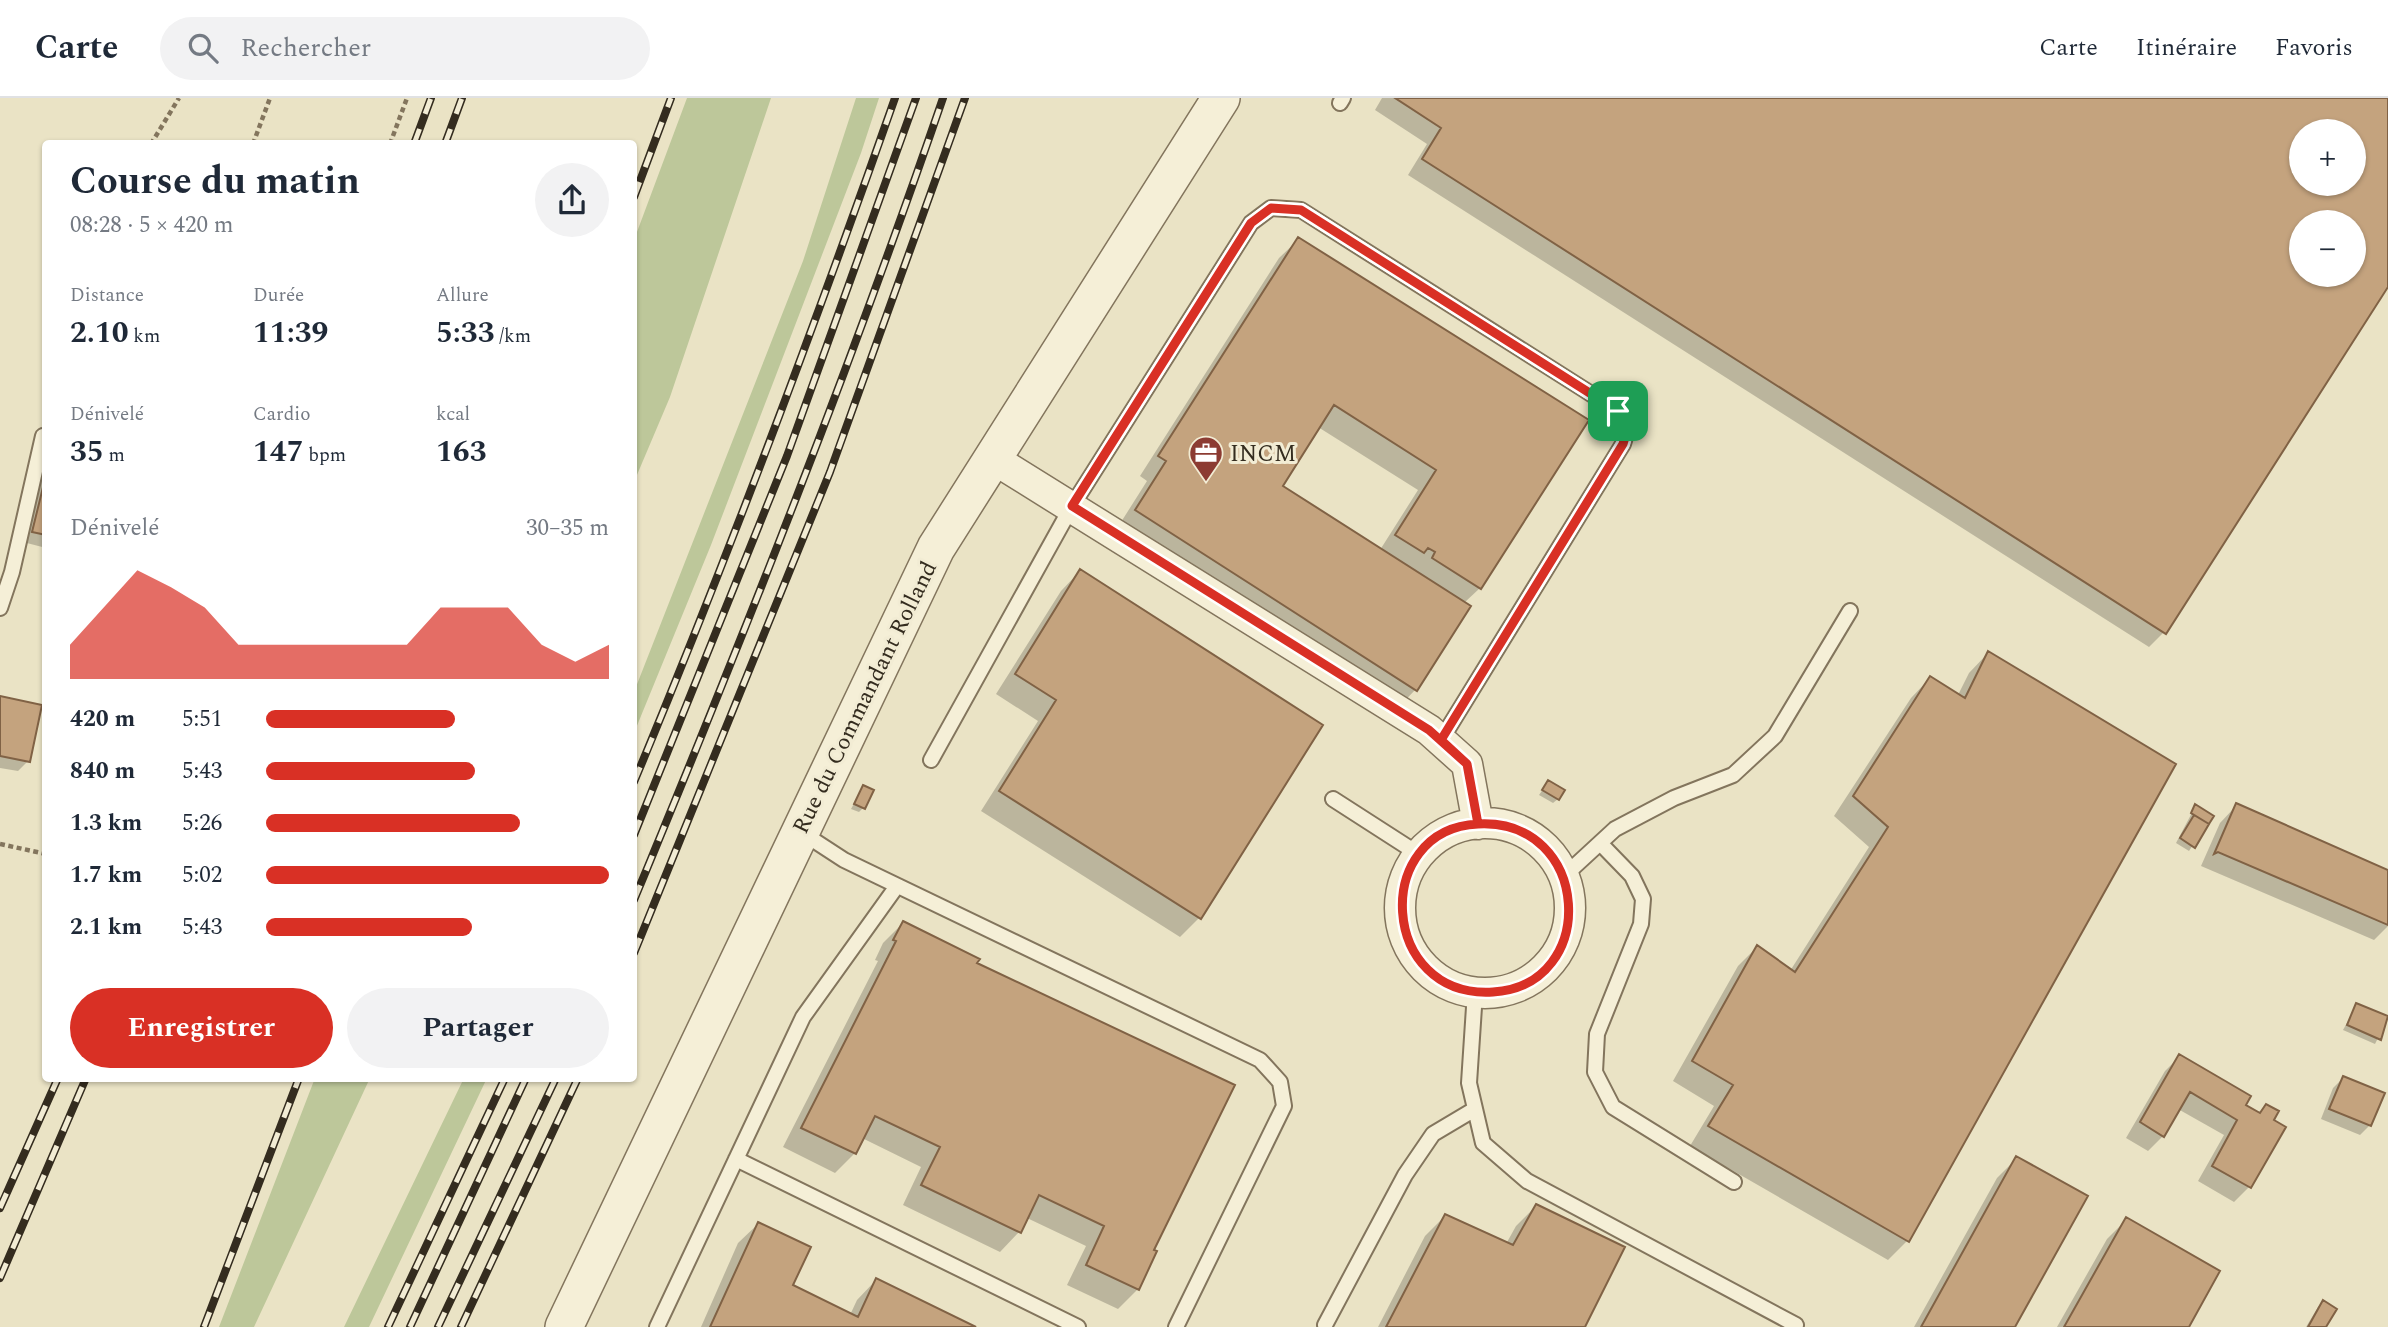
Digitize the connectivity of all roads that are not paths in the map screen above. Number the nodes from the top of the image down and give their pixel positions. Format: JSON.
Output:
{"nodes":[{"id":1,"x":1221,"y":98,"type":"edge"},
{"id":2,"x":42,"y":440,"type":"edge"},
{"id":3,"x":992,"y":458,"type":"junction"},
{"id":4,"x":1072,"y":506,"type":"junction"},
{"id":5,"x":0,"y":608,"type":"edge"},
{"id":6,"x":1850,"y":611,"type":"dead end"},
{"id":7,"x":1441,"y":740,"type":"junction"},
{"id":8,"x":931,"y":760,"type":"dead end"},
{"id":9,"x":1333,"y":799,"type":"dead end"},
{"id":10,"x":1478,"y":824,"type":"junction"},
{"id":11,"x":800,"y":831,"type":"junction"},
{"id":12,"x":1600,"y":843,"type":"junction"},
{"id":13,"x":1420,"y":855,"type":"junction"},
{"id":14,"x":1564,"y":876,"type":"junction"},
{"id":15,"x":897,"y":886,"type":"junction"},
{"id":16,"x":1475,"y":992,"type":"junction"},
{"id":17,"x":1475,"y":1109,"type":"junction"},
{"id":18,"x":736,"y":1159,"type":"junction"},
{"id":19,"x":1734,"y":1182,"type":"dead end"},
{"id":20,"x":1325,"y":1325,"type":"dead end"},
{"id":21,"x":1796,"y":1325,"type":"dead end"},
{"id":22,"x":564,"y":1327,"type":"edge"},
{"id":23,"x":657,"y":1327,"type":"edge"},
{"id":24,"x":1078,"y":1327,"type":"edge"},
{"id":25,"x":1176,"y":1327,"type":"edge"}],
"edges":[{"from":1,"to":3,"type":"street","name":"Rue du Commandant Rolland"},
{"from":2,"to":5,"type":"lane"},
{"from":3,"to":4,"type":"street"},
{"from":3,"to":11,"type":"street","name":"Rue du Commandant Rolland"},
{"from":4,"to":7,"type":"street"},
{"from":4,"to":7,"type":"lane"},
{"from":4,"to":8,"type":"lane"},
{"from":6,"to":12,"type":"lane"},
{"from":7,"to":10,"type":"street"},
{"from":9,"to":13,"type":"lane"},
{"from":10,"to":13,"type":"street"},
{"from":10,"to":14,"type":"street"},
{"from":11,"to":15,"type":"lane"},
{"from":11,"to":22,"type":"street","name":"Rue du Commandant Rolland"},
{"from":12,"to":14,"type":"lane"},
{"from":12,"to":19,"type":"lane"},
{"from":13,"to":16,"type":"street"},
{"from":14,"to":16,"type":"street"},
{"from":15,"to":18,"type":"lane"},
{"from":15,"to":25,"type":"lane"},
{"from":16,"to":17,"type":"lane"},
{"from":17,"to":20,"type":"lane"},
{"from":17,"to":21,"type":"lane"},
{"from":18,"to":23,"type":"lane"},
{"from":18,"to":24,"type":"lane"}]}
